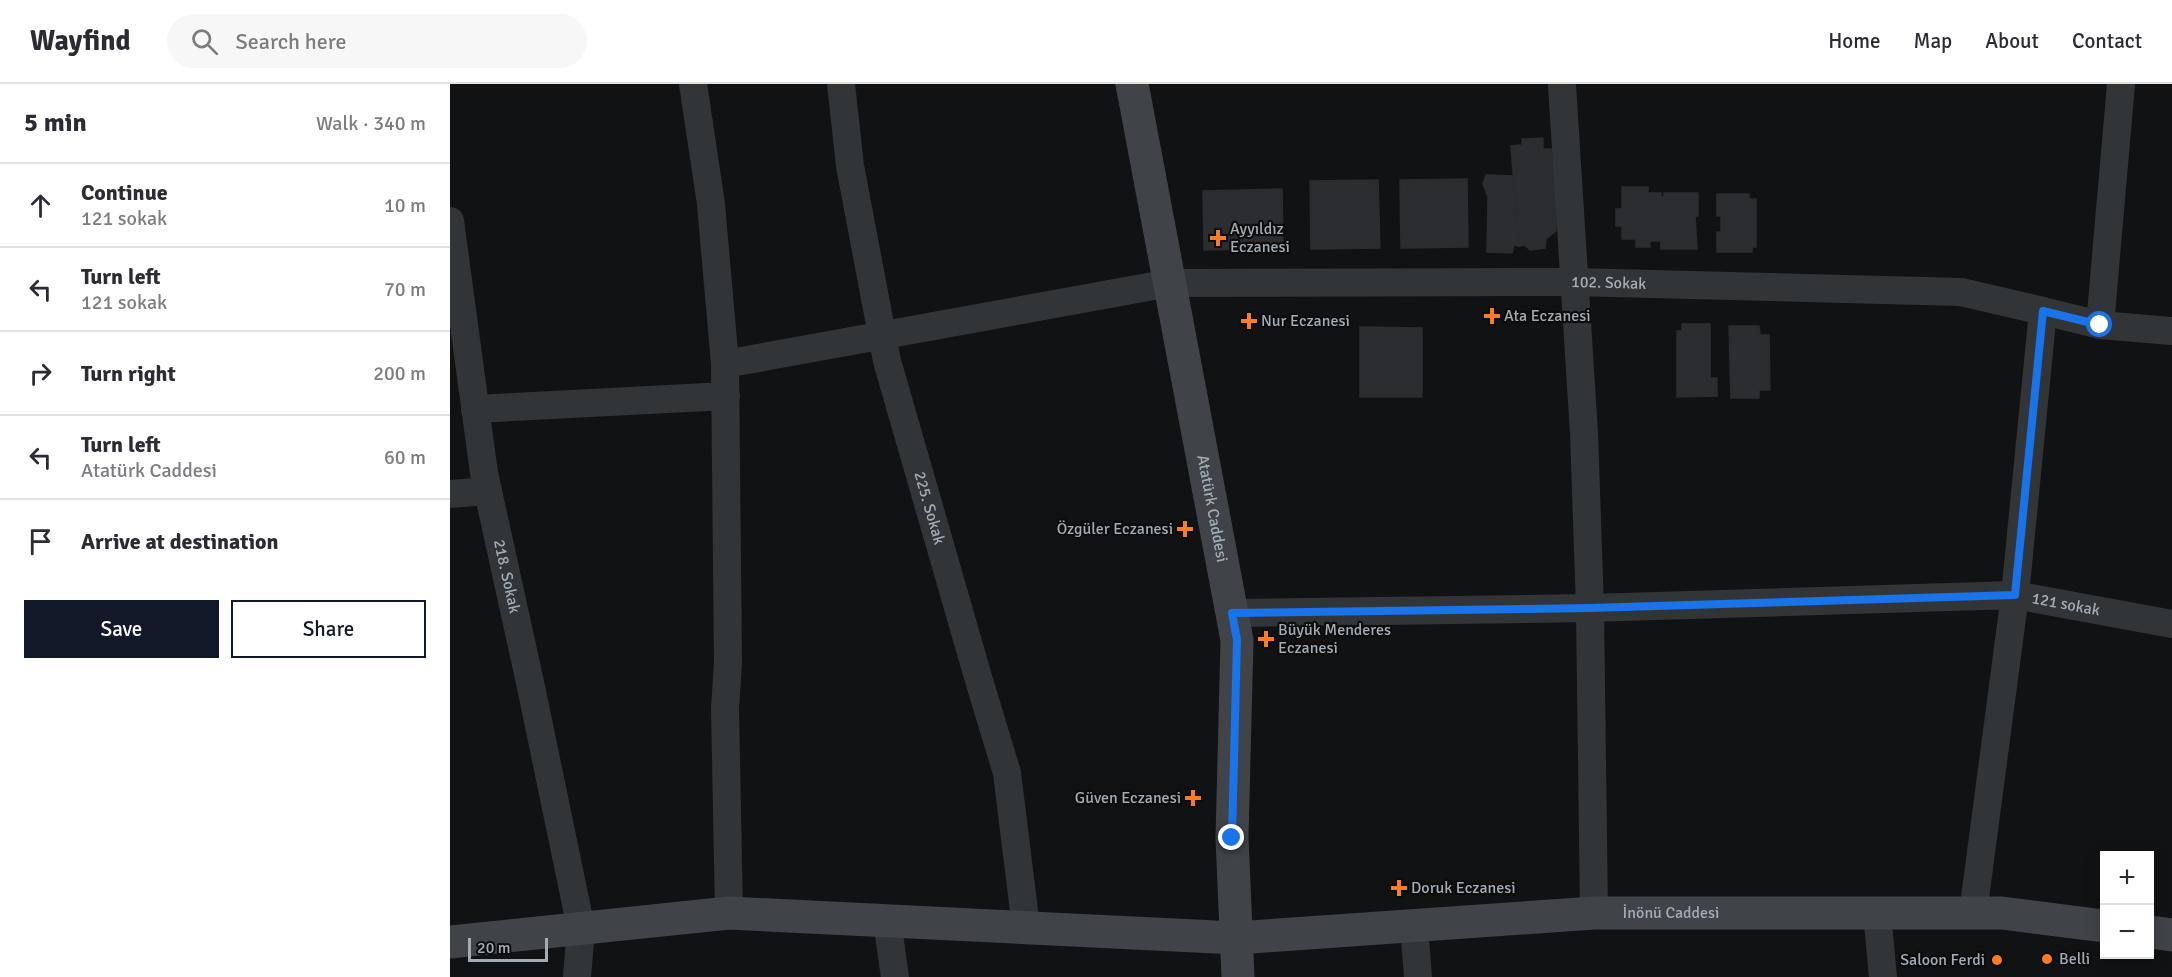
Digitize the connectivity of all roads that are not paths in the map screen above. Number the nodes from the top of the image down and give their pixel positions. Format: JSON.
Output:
{"nodes":[{"id":1,"x":693,"y":84,"type":"edge"},
{"id":2,"x":841,"y":84,"type":"edge"},
{"id":3,"x":1132,"y":84,"type":"edge"},
{"id":4,"x":2121,"y":84,"type":"edge"},
{"id":5,"x":1562,"y":85,"type":"edge"},
{"id":6,"x":450,"y":221,"type":"edge"},
{"id":7,"x":1574,"y":282,"type":"junction"},
{"id":8,"x":1170,"y":283,"type":"junction"},
{"id":9,"x":2043,"y":311,"type":"junction"},
{"id":10,"x":2100,"y":325,"type":"junction"},
{"id":11,"x":2172,"y":331,"type":"edge"},
{"id":12,"x":883,"y":335,"type":"junction"},
{"id":13,"x":725,"y":364,"type":"junction"},
{"id":14,"x":726,"y":396,"type":"junction"},
{"id":15,"x":475,"y":409,"type":"junction"},
{"id":16,"x":488,"y":491,"type":"junction"},
{"id":17,"x":450,"y":494,"type":"edge"},
{"id":18,"x":2015,"y":595,"type":"junction"},
{"id":19,"x":1590,"y":608,"type":"junction"},
{"id":20,"x":1232,"y":613,"type":"junction"},
{"id":21,"x":2172,"y":624,"type":"edge"},
{"id":22,"x":729,"y":913,"type":"junction"},
{"id":23,"x":1594,"y":913,"type":"junction"},
{"id":24,"x":1877,"y":913,"type":"junction"},
{"id":25,"x":1974,"y":913,"type":"junction"},
{"id":26,"x":887,"y":921,"type":"junction"},
{"id":27,"x":2100,"y":925,"type":"edge"},
{"id":28,"x":1414,"y":926,"type":"junction"},
{"id":29,"x":1026,"y":927,"type":"junction"},
{"id":30,"x":581,"y":928,"type":"junction"},
{"id":31,"x":2154,"y":933,"type":"edge"},
{"id":32,"x":2172,"y":935,"type":"edge"},
{"id":33,"x":1236,"y":938,"type":"junction"},
{"id":34,"x":450,"y":942,"type":"edge"},
{"id":35,"x":577,"y":977,"type":"edge"},
{"id":36,"x":895,"y":977,"type":"edge"},
{"id":37,"x":1238,"y":977,"type":"edge"},
{"id":38,"x":1418,"y":977,"type":"edge"},
{"id":39,"x":1883,"y":977,"type":"edge"}],
"edges":[{"from":1,"to":13,"type":"street"},
{"from":2,"to":12,"type":"street","name":"225. Sokak"},
{"from":3,"to":8,"type":"main road","name":"Atatürk Caddesi"},
{"from":4,"to":10,"type":"street"},
{"from":5,"to":7,"type":"street"},
{"from":6,"to":15,"type":"street","name":"218. Sokak"},
{"from":7,"to":8,"type":"street","name":"102. Sokak"},
{"from":7,"to":9,"type":"street","name":"102. Sokak"},
{"from":7,"to":19,"type":"street"},
{"from":8,"to":12,"type":"street","name":"102. Sokak"},
{"from":8,"to":20,"type":"main road","name":"Atatürk Caddesi"},
{"from":9,"to":10,"type":"street"},
{"from":9,"to":18,"type":"street","name":"121 sokak"},
{"from":10,"to":11,"type":"street"},
{"from":12,"to":13,"type":"street","name":"102. Sokak"},
{"from":12,"to":29,"type":"street","name":"225. Sokak"},
{"from":13,"to":14,"type":"street"},
{"from":14,"to":15,"type":"street"},
{"from":14,"to":22,"type":"street"},
{"from":15,"to":16,"type":"street","name":"218. Sokak"},
{"from":16,"to":17,"type":"street"},
{"from":16,"to":30,"type":"street","name":"218. Sokak"},
{"from":18,"to":19,"type":"street"},
{"from":18,"to":21,"type":"street","name":"121 sokak"},
{"from":18,"to":25,"type":"street"},
{"from":19,"to":20,"type":"street"},
{"from":19,"to":23,"type":"street"},
{"from":20,"to":33,"type":"main road","name":"Atatürk Caddesi"},
{"from":22,"to":26,"type":"main road","name":"İnönü Caddesi"},
{"from":22,"to":30,"type":"main road","name":"İnönü Caddesi"},
{"from":23,"to":24,"type":"main road","name":"İnönü Caddesi"},
{"from":23,"to":28,"type":"main road","name":"İnönü Caddesi"},
{"from":24,"to":25,"type":"main road","name":"İnönü Caddesi"},
{"from":24,"to":39,"type":"street"},
{"from":25,"to":27,"type":"main road","name":"İnönü Caddesi"},
{"from":26,"to":29,"type":"main road","name":"İnönü Caddesi"},
{"from":26,"to":36,"type":"street"},
{"from":28,"to":33,"type":"main road","name":"İnönü Caddesi"},
{"from":28,"to":38,"type":"street"},
{"from":29,"to":33,"type":"main road","name":"İnönü Caddesi"},
{"from":30,"to":34,"type":"main road","name":"İnönü Caddesi"},
{"from":30,"to":35,"type":"street","name":"218. Sokak"},
{"from":31,"to":32,"type":"main road"},
{"from":33,"to":37,"type":"main road","name":"Atatürk Caddesi"}]}
